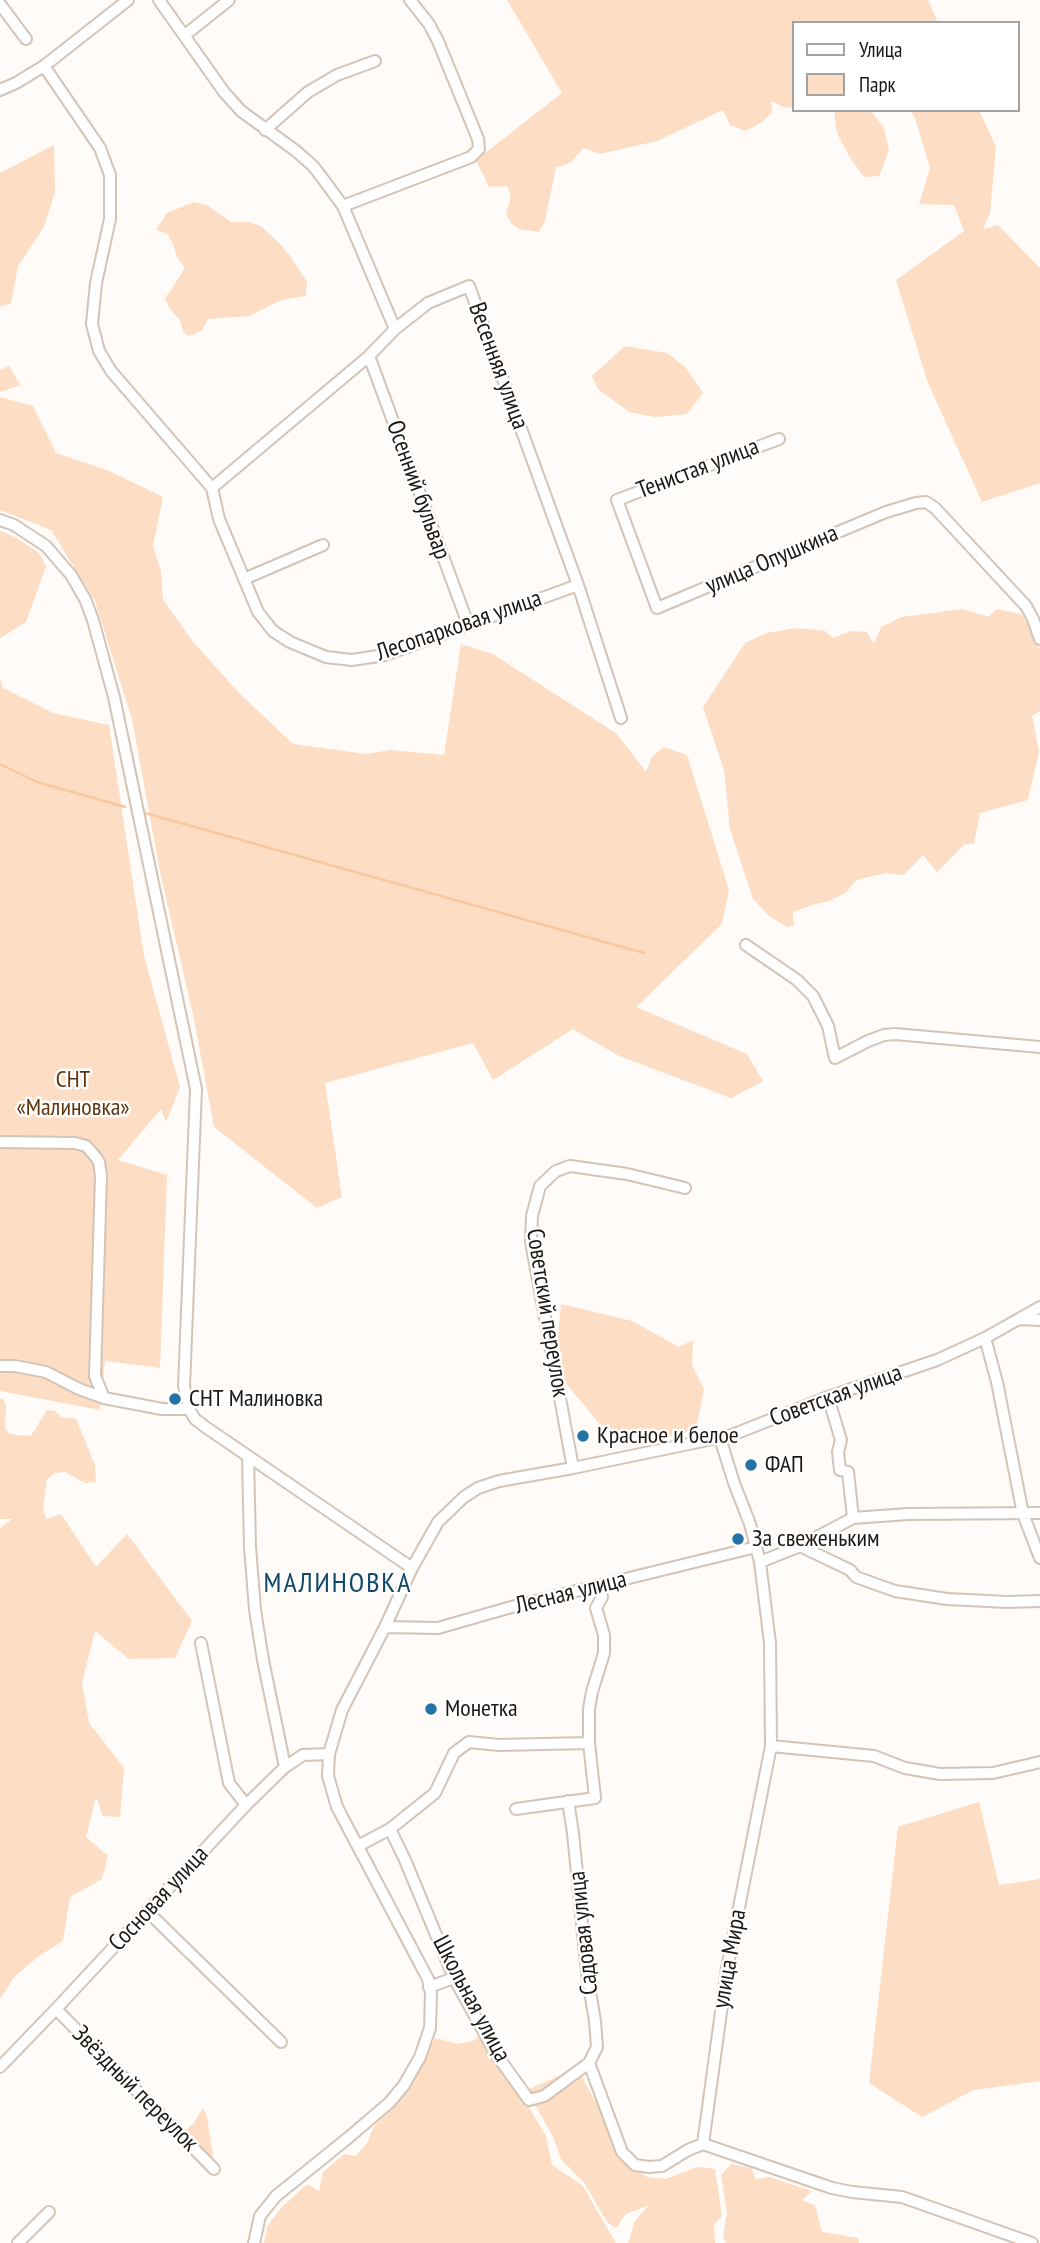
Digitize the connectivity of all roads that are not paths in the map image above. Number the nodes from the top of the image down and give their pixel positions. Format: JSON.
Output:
{"nodes":[{"id":1,"x":128,"y":0,"type":"edge"},
{"id":2,"x":159,"y":0,"type":"edge"},
{"id":3,"x":229,"y":0,"type":"edge"},
{"id":4,"x":410,"y":0,"type":"edge"},
{"id":5,"x":0,"y":4,"type":"edge"},
{"id":6,"x":185,"y":34,"type":"junction"},
{"id":7,"x":26,"y":39,"type":"dead end"},
{"id":8,"x":375,"y":61,"type":"dead end"},
{"id":9,"x":44,"y":66,"type":"junction"},
{"id":10,"x":0,"y":90,"type":"edge"},
{"id":11,"x":265,"y":130,"type":"junction"},
{"id":12,"x":343,"y":206,"type":"junction"},
{"id":13,"x":395,"y":329,"type":"junction"},
{"id":14,"x":369,"y":356,"type":"junction"},
{"id":15,"x":779,"y":439,"type":"dead end"},
{"id":16,"x":212,"y":488,"type":"junction"},
{"id":17,"x":0,"y":520,"type":"edge"},
{"id":18,"x":323,"y":545,"type":"dead end"},
{"id":19,"x":244,"y":579,"type":"junction"},
{"id":20,"x":578,"y":585,"type":"junction"},
{"id":21,"x":657,"y":608,"type":"joint"},
{"id":22,"x":468,"y":624,"type":"junction"},
{"id":23,"x":1040,"y":639,"type":"edge"},
{"id":24,"x":621,"y":718,"type":"dead end"},
{"id":25,"x":746,"y":945,"type":"dead end"},
{"id":26,"x":1040,"y":1047,"type":"edge"},
{"id":27,"x":0,"y":1142,"type":"edge"},
{"id":28,"x":685,"y":1188,"type":"dead end"},
{"id":29,"x":1040,"y":1307,"type":"edge"},
{"id":30,"x":1016,"y":1319,"type":"junction"},
{"id":31,"x":1040,"y":1320,"type":"edge"},
{"id":32,"x":985,"y":1338,"type":"junction"},
{"id":33,"x":0,"y":1366,"type":"edge"},
{"id":34,"x":828,"y":1397,"type":"junction"},
{"id":35,"x":104,"y":1398,"type":"junction"},
{"id":36,"x":189,"y":1409,"type":"junction"},
{"id":37,"x":720,"y":1438,"type":"junction"},
{"id":38,"x":248,"y":1456,"type":"junction"},
{"id":39,"x":573,"y":1468,"type":"junction"},
{"id":40,"x":1040,"y":1513,"type":"edge"},
{"id":41,"x":1023,"y":1514,"type":"junction"},
{"id":42,"x":853,"y":1518,"type":"junction"},
{"id":43,"x":800,"y":1546,"type":"junction"},
{"id":44,"x":756,"y":1547,"type":"junction"},
{"id":45,"x":1040,"y":1558,"type":"edge"},
{"id":46,"x":760,"y":1562,"type":"junction"},
{"id":47,"x":412,"y":1568,"type":"junction"},
{"id":48,"x":600,"y":1586,"type":"junction"},
{"id":49,"x":1040,"y":1601,"type":"edge"},
{"id":50,"x":385,"y":1627,"type":"junction"},
{"id":51,"x":201,"y":1643,"type":"dead end"},
{"id":52,"x":589,"y":1742,"type":"junction"},
{"id":53,"x":771,"y":1746,"type":"junction"},
{"id":54,"x":330,"y":1754,"type":"junction"},
{"id":55,"x":1040,"y":1762,"type":"edge"},
{"id":56,"x":285,"y":1767,"type":"junction"},
{"id":57,"x":568,"y":1801,"type":"junction"},
{"id":58,"x":246,"y":1805,"type":"junction"},
{"id":59,"x":516,"y":1809,"type":"dead end"},
{"id":60,"x":390,"y":1829,"type":"junction"},
{"id":61,"x":358,"y":1846,"type":"junction"},
{"id":62,"x":147,"y":1911,"type":"junction"},
{"id":63,"x":454,"y":1978,"type":"junction"},
{"id":64,"x":429,"y":1987,"type":"junction"},
{"id":65,"x":56,"y":2009,"type":"junction"},
{"id":66,"x":281,"y":2042,"type":"dead end"},
{"id":67,"x":589,"y":2063,"type":"junction"},
{"id":68,"x":0,"y":2067,"type":"edge"},
{"id":69,"x":703,"y":2144,"type":"junction"},
{"id":70,"x":214,"y":2169,"type":"dead end"},
{"id":71,"x":49,"y":2212,"type":"dead end"},
{"id":72,"x":18,"y":2243,"type":"edge"},
{"id":73,"x":254,"y":2243,"type":"edge"},
{"id":74,"x":1032,"y":2243,"type":"edge"}],
"edges":[{"from":1,"to":9,"type":"street"},
{"from":2,"to":6,"type":"street"},
{"from":3,"to":6,"type":"street"},
{"from":4,"to":12,"type":"street"},
{"from":5,"to":7,"type":"street"},
{"from":6,"to":11,"type":"street"},
{"from":8,"to":11,"type":"street"},
{"from":9,"to":10,"type":"street"},
{"from":9,"to":16,"type":"street","name":"Лесопарковая улица"},
{"from":11,"to":12,"type":"street"},
{"from":12,"to":13,"type":"street"},
{"from":13,"to":14,"type":"street","name":"Весенняя улица"},
{"from":13,"to":20,"type":"street","name":"Весенняя улица"},
{"from":14,"to":16,"type":"street","name":"Весенняя улица"},
{"from":14,"to":22,"type":"street","name":"Осенний бульвар"},
{"from":15,"to":21,"type":"street","name":"Тенистая улица"},
{"from":16,"to":19,"type":"street","name":"Лесопарковая улица"},
{"from":17,"to":36,"type":"street"},
{"from":18,"to":19,"type":"street"},
{"from":19,"to":22,"type":"street","name":"Лесопарковая улица"},
{"from":20,"to":22,"type":"street","name":"Лесопарковая улица"},
{"from":20,"to":24,"type":"street","name":"Весенняя улица"},
{"from":21,"to":23,"type":"street","name":"улица Опушкина"},
{"from":25,"to":26,"type":"street"},
{"from":27,"to":35,"type":"street"},
{"from":28,"to":39,"type":"street","name":"Советский переулок"},
{"from":29,"to":30,"type":"street","name":"Советская улица"},
{"from":30,"to":31,"type":"street"},
{"from":30,"to":32,"type":"street","name":"Советская улица"},
{"from":32,"to":34,"type":"street","name":"Советская улица"},
{"from":32,"to":41,"type":"street"},
{"from":33,"to":35,"type":"street"},
{"from":34,"to":37,"type":"street","name":"Советская улица"},
{"from":34,"to":42,"type":"street"},
{"from":35,"to":36,"type":"street"},
{"from":36,"to":38,"type":"street"},
{"from":37,"to":39,"type":"street","name":"Советская улица"},
{"from":37,"to":44,"type":"street","name":"улица Мира"},
{"from":38,"to":47,"type":"street"},
{"from":38,"to":56,"type":"street"},
{"from":39,"to":47,"type":"street","name":"Советская улица"},
{"from":40,"to":41,"type":"street"},
{"from":41,"to":42,"type":"street"},
{"from":41,"to":45,"type":"street"},
{"from":42,"to":43,"type":"street"},
{"from":43,"to":46,"type":"street"},
{"from":43,"to":49,"type":"street"},
{"from":44,"to":46,"type":"street","name":"улица Мира"},
{"from":44,"to":48,"type":"street","name":"Лесная улица"},
{"from":46,"to":53,"type":"street","name":"улица Мира"},
{"from":47,"to":50,"type":"street","name":"Советская улица"},
{"from":48,"to":50,"type":"street","name":"Лесная улица"},
{"from":48,"to":52,"type":"street"},
{"from":50,"to":54,"type":"street","name":"Советская улица"},
{"from":51,"to":58,"type":"street"},
{"from":52,"to":57,"type":"street"},
{"from":52,"to":60,"type":"street"},
{"from":53,"to":55,"type":"street"},
{"from":53,"to":69,"type":"street","name":"улица Мира"},
{"from":54,"to":56,"type":"street","name":"Сосновая улица"},
{"from":54,"to":61,"type":"street","name":"Советская улица"},
{"from":56,"to":58,"type":"street","name":"Сосновая улица"},
{"from":57,"to":59,"type":"street"},
{"from":57,"to":67,"type":"street","name":"Садовая улица"},
{"from":58,"to":62,"type":"street","name":"Сосновая улица"},
{"from":60,"to":61,"type":"street"},
{"from":60,"to":63,"type":"street","name":"Школьная улица"},
{"from":61,"to":64,"type":"street","name":"Советская улица"},
{"from":62,"to":65,"type":"street","name":"Сосновая улица"},
{"from":62,"to":66,"type":"street"},
{"from":63,"to":64,"type":"street"},
{"from":63,"to":67,"type":"street","name":"Школьная улица"},
{"from":64,"to":73,"type":"street"},
{"from":65,"to":68,"type":"street","name":"Сосновая улица"},
{"from":65,"to":70,"type":"street","name":"Звёздный переулок"},
{"from":67,"to":69,"type":"street"},
{"from":69,"to":74,"type":"street"},
{"from":71,"to":72,"type":"street"}]}
